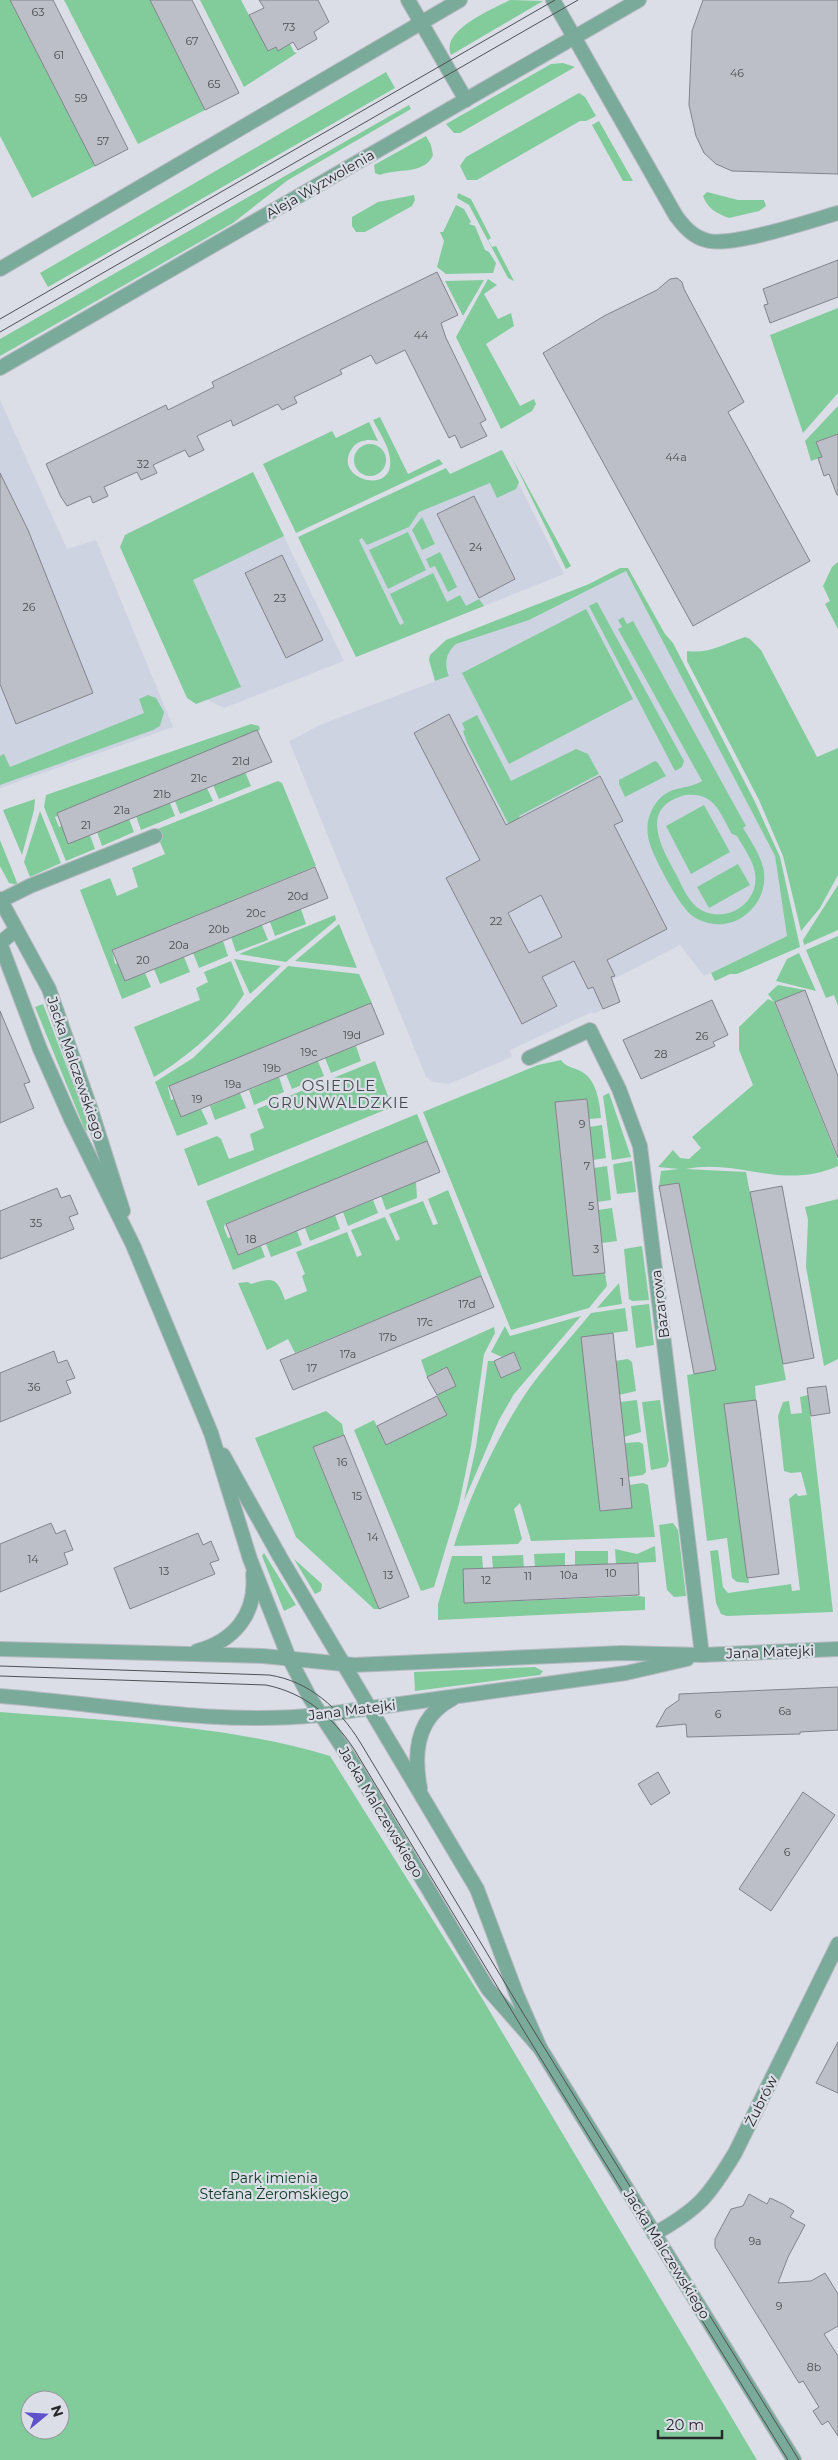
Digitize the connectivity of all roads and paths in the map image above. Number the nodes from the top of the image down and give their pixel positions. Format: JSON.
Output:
{"nodes":[{"id":1,"x":408,"y":0,"type":"edge"},
{"id":2,"x":460,"y":0,"type":"edge"},
{"id":3,"x":553,"y":0,"type":"edge"},
{"id":4,"x":639,"y":0,"type":"edge"},
{"id":5,"x":421,"y":23,"type":"junction"},
{"id":6,"x":574,"y":38,"type":"junction"},
{"id":7,"x":466,"y":100,"type":"junction"},
{"id":8,"x":838,"y":213,"type":"edge"},
{"id":9,"x":0,"y":270,"type":"edge"},
{"id":10,"x":0,"y":368,"type":"edge"},
{"id":11,"x":155,"y":836,"type":"dead end"},
{"id":12,"x":0,"y":900,"type":"edge"},
{"id":13,"x":16,"y":930,"type":"junction"},
{"id":14,"x":0,"y":943,"type":"edge"},
{"id":15,"x":7,"y":978,"type":"edge"},
{"id":16,"x":529,"y":1058,"type":"dead end"},
{"id":17,"x":132,"y":1245,"type":"junction"},
{"id":18,"x":210,"y":1433,"type":"junction"},
{"id":19,"x":250,"y":1559,"type":"junction"},
{"id":20,"x":0,"y":1649,"type":"edge"},
{"id":21,"x":838,"y":1649,"type":"edge"},
{"id":22,"x":180,"y":1653,"type":"junction"},
{"id":23,"x":702,"y":1655,"type":"junction"},
{"id":24,"x":289,"y":1658,"type":"junction"},
{"id":25,"x":344,"y":1664,"type":"junction"},
{"id":26,"x":0,"y":1696,"type":"edge"},
{"id":27,"x":461,"y":1696,"type":"junction"},
{"id":28,"x":369,"y":1708,"type":"junction"},
{"id":29,"x":320,"y":1715,"type":"junction"},
{"id":30,"x":426,"y":1802,"type":"junction"},
{"id":31,"x":838,"y":1944,"type":"edge"},
{"id":32,"x":540,"y":2048,"type":"junction"},
{"id":33,"x":654,"y":2234,"type":"junction"},
{"id":34,"x":794,"y":2460,"type":"edge"}],
"edges":[{"from":1,"to":5,"type":"street"},
{"from":2,"to":5,"type":"street"},
{"from":3,"to":6,"type":"street"},
{"from":4,"to":6,"type":"street","name":"Aleja Wyzwolenia"},
{"from":5,"to":7,"type":"street"},
{"from":5,"to":9,"type":"street"},
{"from":6,"to":7,"type":"street","name":"Aleja Wyzwolenia"},
{"from":6,"to":8,"type":"street"},
{"from":7,"to":10,"type":"street","name":"Aleja Wyzwolenia"},
{"from":11,"to":12,"type":"street"},
{"from":12,"to":13,"type":"street","name":"Jacka Malczewskiego"},
{"from":13,"to":14,"type":"street"},
{"from":13,"to":17,"type":"street","name":"Jacka Malczewskiego"},
{"from":14,"to":15,"type":"street","name":"Jacka Malczewskiego"},
{"from":15,"to":17,"type":"street","name":"Jacka Malczewskiego"},
{"from":16,"to":23,"type":"street","name":"Bazarowa"},
{"from":17,"to":18,"type":"street","name":"Jacka Malczewskiego"},
{"from":18,"to":19,"type":"street","name":"Jacka Malczewskiego"},
{"from":18,"to":25,"type":"street","name":"Jacka Malczewskiego"},
{"from":19,"to":22,"type":"street","name":"Jacka Malczewskiego"},
{"from":19,"to":24,"type":"street","name":"Jacka Malczewskiego"},
{"from":20,"to":22,"type":"street","name":"Jana Matejki"},
{"from":21,"to":23,"type":"street","name":"Jana Matejki"},
{"from":22,"to":24,"type":"street","name":"Jana Matejki"},
{"from":23,"to":25,"type":"street","name":"Jana Matejki"},
{"from":23,"to":27,"type":"street","name":"Jana Matejki"},
{"from":24,"to":25,"type":"street","name":"Jana Matejki"},
{"from":24,"to":29,"type":"street","name":"Jacka Malczewskiego"},
{"from":25,"to":28,"type":"street","name":"Jacka Malczewskiego"},
{"from":26,"to":29,"type":"street","name":"Jana Matejki"},
{"from":27,"to":28,"type":"street","name":"Jana Matejki"},
{"from":27,"to":30,"type":"street","name":"Jacka Malczewskiego"},
{"from":28,"to":29,"type":"street","name":"Jana Matejki"},
{"from":28,"to":30,"type":"street","name":"Jacka Malczewskiego"},
{"from":29,"to":32,"type":"street","name":"Jacka Malczewskiego"},
{"from":30,"to":32,"type":"street","name":"Jacka Malczewskiego"},
{"from":31,"to":33,"type":"street","name":"Żubrów"},
{"from":32,"to":33,"type":"street","name":"Jacka Malczewskiego"},
{"from":33,"to":34,"type":"street","name":"Jacka Malczewskiego"}]}
